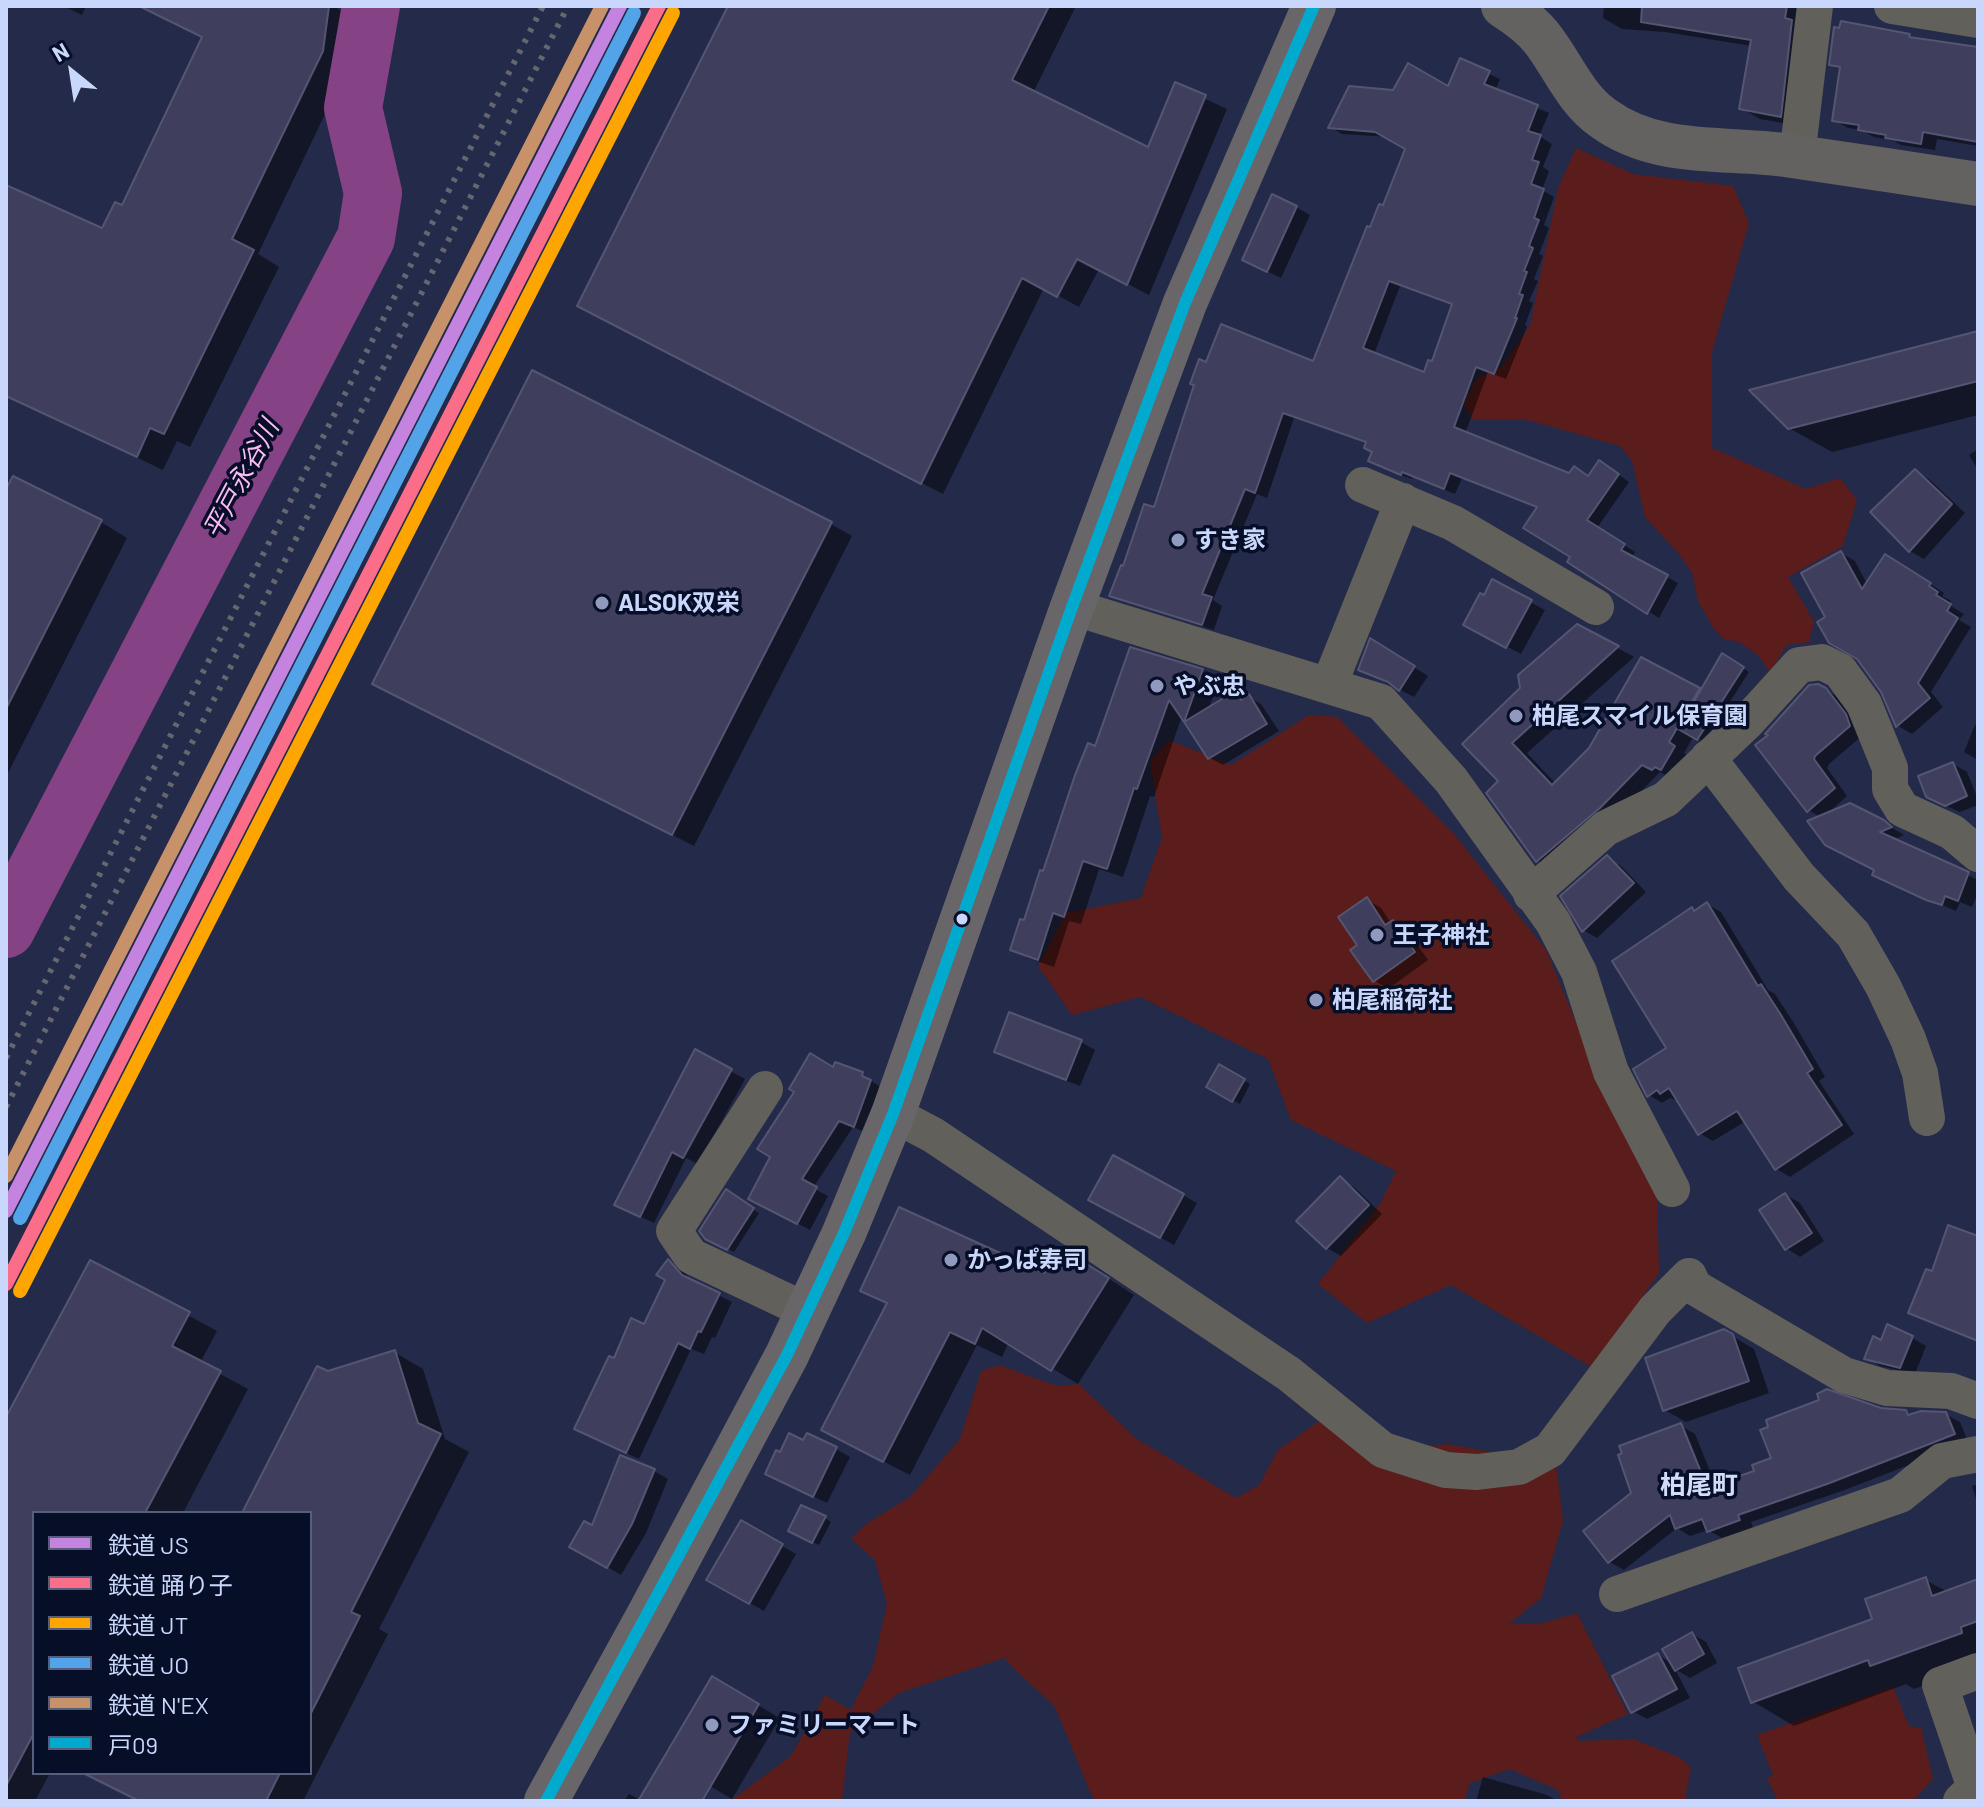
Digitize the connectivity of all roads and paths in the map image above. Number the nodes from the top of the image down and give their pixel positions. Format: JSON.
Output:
{"nodes":[{"id":1,"x":1314,"y":6,"type":"edge"},
{"id":2,"x":1503,"y":6,"type":"edge"},
{"id":3,"x":1815,"y":6,"type":"edge"},
{"id":4,"x":1892,"y":6,"type":"edge"},
{"id":5,"x":1978,"y":20,"type":"edge"},
{"id":6,"x":1797,"y":157,"type":"junction"},
{"id":7,"x":1978,"y":184,"type":"edge"},
{"id":8,"x":1363,"y":485,"type":"dead end"},
{"id":9,"x":1403,"y":501,"type":"junction"},
{"id":10,"x":1072,"y":607,"type":"junction"},
{"id":11,"x":1596,"y":607,"type":"dead end"},
{"id":12,"x":1329,"y":685,"type":"junction"},
{"id":13,"x":1708,"y":758,"type":"junction"},
{"id":14,"x":1978,"y":854,"type":"edge"},
{"id":15,"x":1531,"y":894,"type":"junction"},
{"id":16,"x":765,"y":1089,"type":"dead end"},
{"id":17,"x":893,"y":1114,"type":"junction"},
{"id":18,"x":1927,"y":1118,"type":"dead end"},
{"id":19,"x":1672,"y":1189,"type":"dead end"},
{"id":20,"x":807,"y":1311,"type":"junction"},
{"id":21,"x":1978,"y":1401,"type":"edge"},
{"id":22,"x":1978,"y":1454,"type":"edge"},
{"id":23,"x":1617,"y":1594,"type":"dead end"},
{"id":24,"x":1978,"y":1671,"type":"edge"},
{"id":25,"x":546,"y":1801,"type":"edge"},
{"id":26,"x":1961,"y":1801,"type":"edge"}],
"edges":[{"from":1,"to":10,"type":"highway"},
{"from":2,"to":6,"type":"street"},
{"from":3,"to":6,"type":"street"},
{"from":4,"to":5,"type":"street"},
{"from":6,"to":7,"type":"street"},
{"from":8,"to":9,"type":"street"},
{"from":9,"to":11,"type":"street"},
{"from":9,"to":12,"type":"street"},
{"from":10,"to":12,"type":"street"},
{"from":10,"to":17,"type":"highway"},
{"from":12,"to":15,"type":"street"},
{"from":13,"to":14,"type":"street"},
{"from":13,"to":15,"type":"street"},
{"from":13,"to":18,"type":"street"},
{"from":15,"to":19,"type":"street"},
{"from":16,"to":20,"type":"street"},
{"from":17,"to":20,"type":"highway"},
{"from":17,"to":21,"type":"street"},
{"from":20,"to":25,"type":"highway"},
{"from":22,"to":23,"type":"street"},
{"from":24,"to":26,"type":"street"}]}
